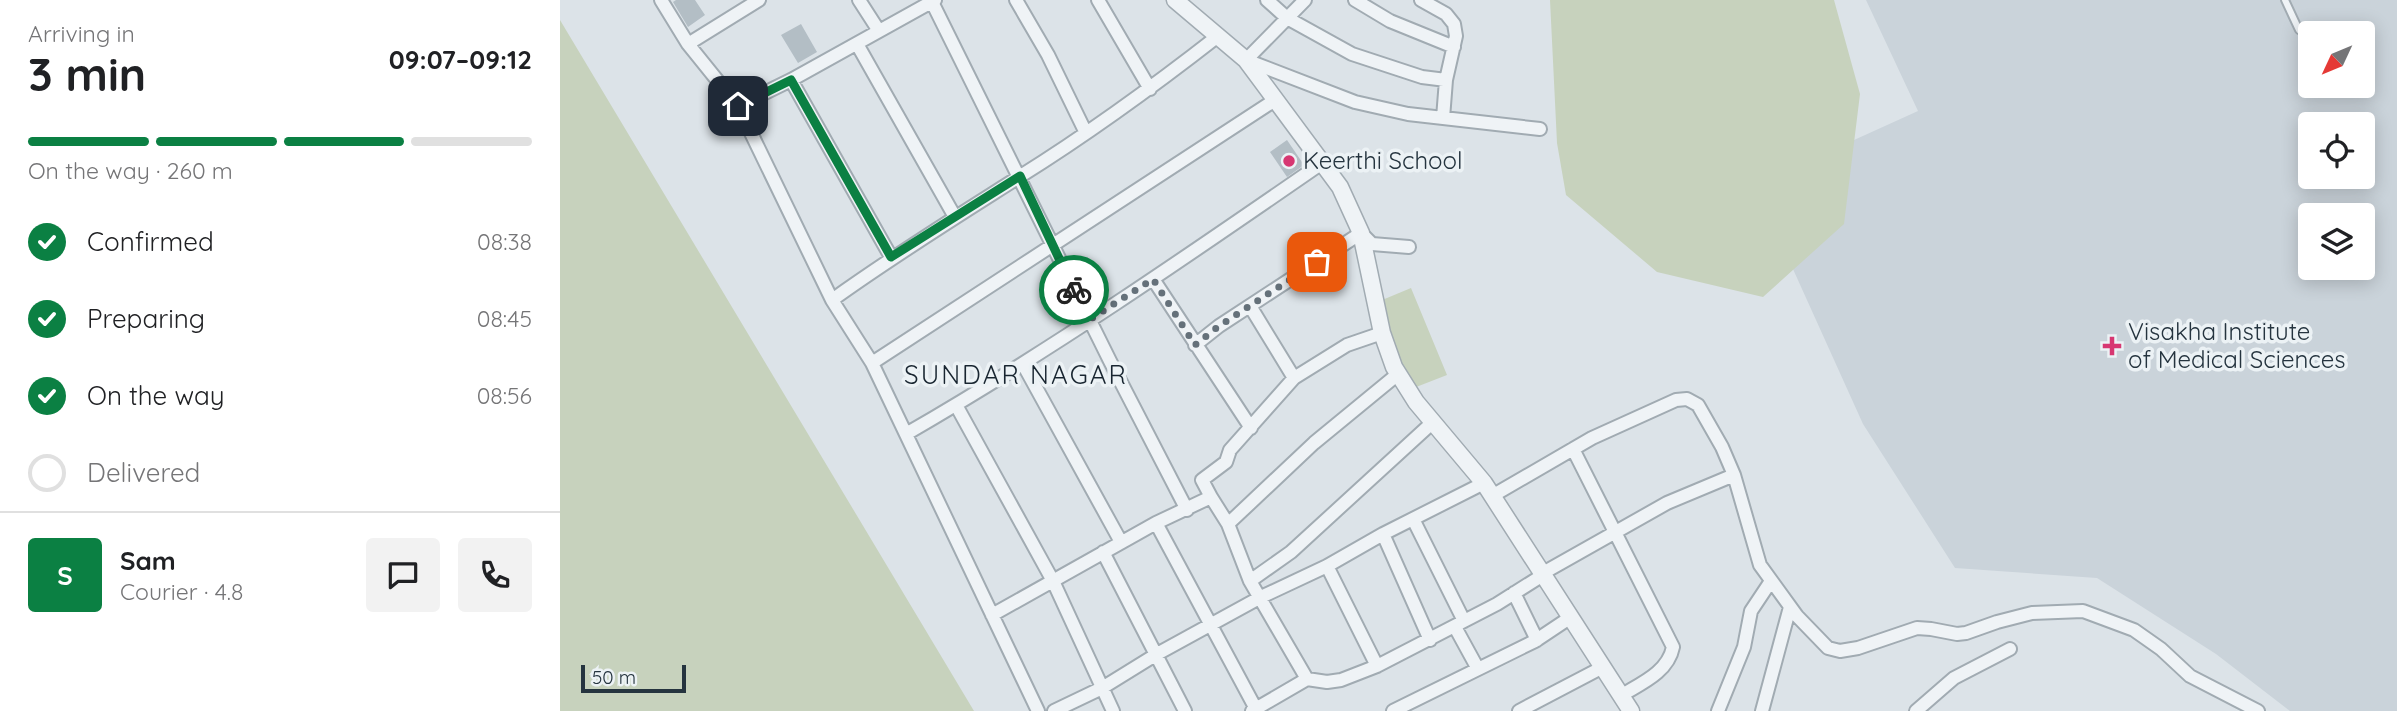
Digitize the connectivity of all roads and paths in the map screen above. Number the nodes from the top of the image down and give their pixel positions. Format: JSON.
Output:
{"nodes":[{"id":1,"x":661,"y":0,"type":"edge"},
{"id":2,"x":759,"y":0,"type":"edge"},
{"id":3,"x":859,"y":0,"type":"edge"},
{"id":4,"x":1016,"y":0,"type":"edge"},
{"id":5,"x":1098,"y":0,"type":"edge"},
{"id":6,"x":1175,"y":0,"type":"edge"},
{"id":7,"x":1267,"y":0,"type":"edge"},
{"id":8,"x":1305,"y":0,"type":"edge"},
{"id":9,"x":1355,"y":0,"type":"edge"},
{"id":10,"x":1421,"y":0,"type":"edge"},
{"id":11,"x":2285,"y":0,"type":"edge"},
{"id":12,"x":933,"y":1,"type":"edge"},
{"id":13,"x":1287,"y":18,"type":"junction"},
{"id":14,"x":2298,"y":26,"type":"edge"},
{"id":15,"x":879,"y":31,"type":"junction"},
{"id":16,"x":1218,"y":36,"type":"junction"},
{"id":17,"x":688,"y":44,"type":"junction"},
{"id":18,"x":857,"y":44,"type":"junction"},
{"id":19,"x":1454,"y":47,"type":"junction"},
{"id":20,"x":1246,"y":60,"type":"junction"},
{"id":21,"x":791,"y":80,"type":"junction"},
{"id":22,"x":1446,"y":80,"type":"junction"},
{"id":23,"x":1150,"y":89,"type":"junction"},
{"id":24,"x":1275,"y":100,"type":"junction"},
{"id":25,"x":738,"y":106,"type":"junction"},
{"id":26,"x":1443,"y":118,"type":"junction"},
{"id":27,"x":1540,"y":129,"type":"dead end"},
{"id":28,"x":1086,"y":133,"type":"junction"},
{"id":29,"x":1322,"y":163,"type":"junction"},
{"id":30,"x":1020,"y":176,"type":"junction"},
{"id":31,"x":956,"y":217,"type":"junction"},
{"id":32,"x":1361,"y":233,"type":"junction"},
{"id":33,"x":1052,"y":246,"type":"junction"},
{"id":34,"x":1409,"y":247,"type":"dead end"},
{"id":35,"x":891,"y":257,"type":"junction"},
{"id":36,"x":1153,"y":279,"type":"junction"},
{"id":37,"x":832,"y":300,"type":"junction"},
{"id":38,"x":1250,"y":306,"type":"junction"},
{"id":39,"x":1089,"y":320,"type":"junction"},
{"id":40,"x":1381,"y":333,"type":"junction"},
{"id":41,"x":1195,"y":345,"type":"junction"},
{"id":42,"x":872,"y":363,"type":"junction"},
{"id":43,"x":1023,"y":364,"type":"junction"},
{"id":44,"x":1398,"y":374,"type":"junction"},
{"id":45,"x":1294,"y":377,"type":"junction"},
{"id":46,"x":956,"y":405,"type":"junction"},
{"id":47,"x":1433,"y":422,"type":"junction"},
{"id":48,"x":1251,"y":428,"type":"junction"},
{"id":49,"x":906,"y":434,"type":"junction"},
{"id":50,"x":1573,"y":449,"type":"junction"},
{"id":51,"x":1734,"y":475,"type":"junction"},
{"id":52,"x":1488,"y":490,"type":"junction"},
{"id":53,"x":1211,"y":497,"type":"junction"},
{"id":54,"x":1187,"y":510,"type":"junction"},
{"id":55,"x":1413,"y":519,"type":"junction"},
{"id":56,"x":1156,"y":523,"type":"junction"},
{"id":57,"x":1228,"y":524,"type":"junction"},
{"id":58,"x":1615,"y":531,"type":"junction"},
{"id":59,"x":1382,"y":534,"type":"junction"},
{"id":60,"x":1121,"y":542,"type":"junction"},
{"id":61,"x":1103,"y":552,"type":"junction"},
{"id":62,"x":1327,"y":566,"type":"junction"},
{"id":63,"x":1543,"y":574,"type":"junction"},
{"id":64,"x":1053,"y":581,"type":"junction"},
{"id":65,"x":1250,"y":581,"type":"junction"},
{"id":66,"x":1771,"y":581,"type":"junction"},
{"id":67,"x":1514,"y":593,"type":"junction"},
{"id":68,"x":1261,"y":597,"type":"junction"},
{"id":69,"x":1790,"y":607,"type":"junction"},
{"id":70,"x":992,"y":615,"type":"junction"},
{"id":71,"x":1571,"y":617,"type":"junction"},
{"id":72,"x":1209,"y":624,"type":"junction"},
{"id":73,"x":1460,"y":624,"type":"junction"},
{"id":74,"x":1430,"y":640,"type":"junction"},
{"id":75,"x":1537,"y":640,"type":"junction"},
{"id":76,"x":2010,"y":649,"type":"dead end"},
{"id":77,"x":1157,"y":654,"type":"junction"},
{"id":78,"x":1377,"y":667,"type":"junction"},
{"id":79,"x":1603,"y":667,"type":"junction"},
{"id":80,"x":1478,"y":669,"type":"junction"},
{"id":81,"x":1307,"y":679,"type":"junction"},
{"id":82,"x":1102,"y":688,"type":"junction"},
{"id":83,"x":1622,"y":695,"type":"junction"},
{"id":84,"x":1254,"y":710,"type":"edge"},
{"id":85,"x":1038,"y":711,"type":"edge"},
{"id":86,"x":1054,"y":711,"type":"edge"},
{"id":87,"x":1113,"y":711,"type":"edge"},
{"id":88,"x":1185,"y":711,"type":"edge"},
{"id":89,"x":1393,"y":711,"type":"edge"},
{"id":90,"x":1518,"y":711,"type":"edge"},
{"id":91,"x":1631,"y":711,"type":"edge"},
{"id":92,"x":1718,"y":711,"type":"edge"},
{"id":93,"x":1762,"y":711,"type":"edge"},
{"id":94,"x":1916,"y":711,"type":"edge"},
{"id":95,"x":2258,"y":711,"type":"edge"}],
"edges":[{"from":1,"to":17,"type":"street"},
{"from":2,"to":17,"type":"street"},
{"from":3,"to":15,"type":"street"},
{"from":4,"to":28,"type":"street"},
{"from":5,"to":23,"type":"street"},
{"from":6,"to":16,"type":"street"},
{"from":7,"to":13,"type":"street"},
{"from":8,"to":13,"type":"street"},
{"from":9,"to":19,"type":"street"},
{"from":10,"to":19,"type":"street"},
{"from":11,"to":14,"type":"lane"},
{"from":12,"to":15,"type":"street"},
{"from":12,"to":30,"type":"street"},
{"from":13,"to":20,"type":"street"},
{"from":13,"to":22,"type":"street"},
{"from":15,"to":18,"type":"street"},
{"from":16,"to":20,"type":"street"},
{"from":16,"to":23,"type":"street"},
{"from":17,"to":25,"type":"street"},
{"from":18,"to":21,"type":"street"},
{"from":18,"to":31,"type":"street"},
{"from":19,"to":22,"type":"street"},
{"from":20,"to":24,"type":"street"},
{"from":20,"to":26,"type":"street"},
{"from":21,"to":25,"type":"street"},
{"from":21,"to":35,"type":"street"},
{"from":22,"to":26,"type":"street"},
{"from":23,"to":28,"type":"street"},
{"from":24,"to":29,"type":"street"},
{"from":24,"to":33,"type":"street"},
{"from":25,"to":37,"type":"street"},
{"from":26,"to":27,"type":"street"},
{"from":28,"to":30,"type":"street"},
{"from":29,"to":32,"type":"street"},
{"from":29,"to":36,"type":"street"},
{"from":30,"to":31,"type":"street"},
{"from":30,"to":33,"type":"street"},
{"from":31,"to":35,"type":"street"},
{"from":32,"to":34,"type":"street"},
{"from":32,"to":38,"type":"street"},
{"from":32,"to":40,"type":"street"},
{"from":33,"to":39,"type":"street"},
{"from":33,"to":42,"type":"street"},
{"from":35,"to":37,"type":"street"},
{"from":36,"to":39,"type":"street"},
{"from":36,"to":41,"type":"street"},
{"from":37,"to":42,"type":"street"},
{"from":38,"to":41,"type":"street"},
{"from":38,"to":45,"type":"street"},
{"from":39,"to":43,"type":"street"},
{"from":39,"to":54,"type":"street"},
{"from":40,"to":44,"type":"street"},
{"from":40,"to":45,"type":"street"},
{"from":41,"to":48,"type":"street"},
{"from":42,"to":49,"type":"street"},
{"from":43,"to":46,"type":"street"},
{"from":43,"to":60,"type":"street"},
{"from":44,"to":47,"type":"street"},
{"from":44,"to":57,"type":"street"},
{"from":45,"to":48,"type":"street"},
{"from":46,"to":49,"type":"street"},
{"from":46,"to":64,"type":"street"},
{"from":47,"to":52,"type":"street"},
{"from":47,"to":65,"type":"street"},
{"from":48,"to":53,"type":"street"},
{"from":49,"to":70,"type":"street"},
{"from":50,"to":51,"type":"street"},
{"from":50,"to":52,"type":"street"},
{"from":50,"to":58,"type":"street"},
{"from":51,"to":58,"type":"street"},
{"from":51,"to":66,"type":"street"},
{"from":52,"to":55,"type":"street"},
{"from":52,"to":63,"type":"street"},
{"from":53,"to":54,"type":"street"},
{"from":53,"to":57,"type":"street"},
{"from":54,"to":56,"type":"street"},
{"from":55,"to":59,"type":"street"},
{"from":55,"to":73,"type":"street"},
{"from":56,"to":60,"type":"street"},
{"from":56,"to":72,"type":"street"},
{"from":57,"to":65,"type":"street"},
{"from":58,"to":63,"type":"street"},
{"from":58,"to":83,"type":"street"},
{"from":59,"to":62,"type":"street"},
{"from":59,"to":74,"type":"street"},
{"from":60,"to":61,"type":"street"},
{"from":61,"to":64,"type":"street"},
{"from":61,"to":77,"type":"street"},
{"from":62,"to":68,"type":"street"},
{"from":62,"to":78,"type":"street"},
{"from":63,"to":67,"type":"street"},
{"from":63,"to":71,"type":"street"},
{"from":64,"to":70,"type":"street"},
{"from":64,"to":82,"type":"street"},
{"from":65,"to":68,"type":"street"},
{"from":66,"to":69,"type":"street"},
{"from":66,"to":92,"type":"street"},
{"from":67,"to":73,"type":"street"},
{"from":67,"to":75,"type":"street"},
{"from":68,"to":72,"type":"street"},
{"from":68,"to":81,"type":"street"},
{"from":69,"to":93,"type":"street"},
{"from":69,"to":95,"type":"street"},
{"from":70,"to":85,"type":"street"},
{"from":71,"to":75,"type":"street"},
{"from":71,"to":79,"type":"street"},
{"from":72,"to":77,"type":"street"},
{"from":72,"to":84,"type":"street"},
{"from":73,"to":74,"type":"street"},
{"from":73,"to":80,"type":"street"},
{"from":74,"to":78,"type":"street"},
{"from":75,"to":80,"type":"street"},
{"from":76,"to":94,"type":"street"},
{"from":77,"to":82,"type":"street"},
{"from":77,"to":88,"type":"street"},
{"from":78,"to":81,"type":"street"},
{"from":79,"to":83,"type":"street"},
{"from":79,"to":90,"type":"street"},
{"from":80,"to":89,"type":"street"},
{"from":81,"to":84,"type":"street"},
{"from":82,"to":86,"type":"street"},
{"from":82,"to":87,"type":"street"},
{"from":83,"to":91,"type":"street"}]}
